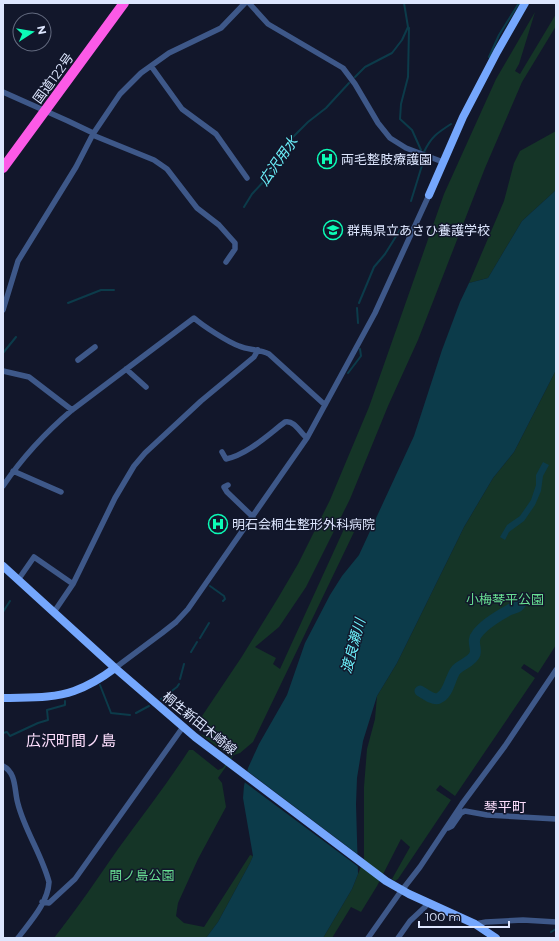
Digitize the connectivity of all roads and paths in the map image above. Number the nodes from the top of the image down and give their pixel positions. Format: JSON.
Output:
{"nodes":[{"id":1,"x":124,"y":3,"type":"edge"},
{"id":2,"x":245,"y":3,"type":"edge"},
{"id":3,"x":249,"y":3,"type":"edge"},
{"id":4,"x":525,"y":3,"type":"edge"},
{"id":5,"x":152,"y":66,"type":"junction"},
{"id":6,"x":3,"y":92,"type":"edge"},
{"id":7,"x":44,"y":112,"type":"junction"},
{"id":8,"x":92,"y":134,"type":"junction"},
{"id":9,"x":443,"y":162,"type":"junction"},
{"id":10,"x":3,"y":168,"type":"edge"},
{"id":11,"x":247,"y":178,"type":"dead end"},
{"id":12,"x":429,"y":195,"type":"joint"},
{"id":13,"x":226,"y":262,"type":"dead end"},
{"id":14,"x":3,"y":310,"type":"edge"},
{"id":15,"x":95,"y":347,"type":"dead end"},
{"id":16,"x":258,"y":350,"type":"junction"},
{"id":17,"x":78,"y":360,"type":"dead end"},
{"id":18,"x":126,"y":369,"type":"junction"},
{"id":19,"x":3,"y":371,"type":"edge"},
{"id":20,"x":146,"y":387,"type":"dead end"},
{"id":21,"x":325,"y":405,"type":"junction"},
{"id":22,"x":72,"y":410,"type":"junction"},
{"id":23,"x":307,"y":438,"type":"junction"},
{"id":24,"x":222,"y":452,"type":"dead end"},
{"id":25,"x":13,"y":471,"type":"junction"},
{"id":26,"x":228,"y":485,"type":"dead end"},
{"id":27,"x":3,"y":486,"type":"edge"},
{"id":28,"x":61,"y":492,"type":"dead end"},
{"id":29,"x":253,"y":517,"type":"junction"},
{"id":30,"x":3,"y":566,"type":"edge"},
{"id":31,"x":18,"y":580,"type":"junction"},
{"id":32,"x":73,"y":584,"type":"junction"},
{"id":33,"x":54,"y":612,"type":"junction"},
{"id":34,"x":115,"y":668,"type":"junction"},
{"id":35,"x":556,"y":670,"type":"edge"},
{"id":36,"x":3,"y":698,"type":"edge"},
{"id":37,"x":182,"y":727,"type":"junction"},
{"id":38,"x":3,"y":766,"type":"edge"},
{"id":39,"x":556,"y":819,"type":"edge"},
{"id":40,"x":446,"y":829,"type":"junction"},
{"id":41,"x":397,"y":887,"type":"junction"},
{"id":42,"x":42,"y":902,"type":"junction"},
{"id":43,"x":428,"y":902,"type":"junction"},
{"id":44,"x":556,"y":922,"type":"edge"},
{"id":45,"x":475,"y":924,"type":"junction"},
{"id":46,"x":18,"y":938,"type":"edge"},
{"id":47,"x":368,"y":938,"type":"edge"},
{"id":48,"x":398,"y":938,"type":"edge"},
{"id":49,"x":496,"y":938,"type":"edge"}],
"edges":[{"from":1,"to":7,"type":"highway","name":"国道122号"},
{"from":2,"to":5,"type":"street"},
{"from":3,"to":9,"type":"street"},
{"from":4,"to":9,"type":"main road"},
{"from":5,"to":8,"type":"street"},
{"from":5,"to":11,"type":"street"},
{"from":6,"to":7,"type":"street"},
{"from":7,"to":8,"type":"street"},
{"from":7,"to":10,"type":"highway","name":"国道122号"},
{"from":8,"to":13,"type":"street"},
{"from":8,"to":14,"type":"street"},
{"from":9,"to":12,"type":"main road"},
{"from":12,"to":21,"type":"street"},
{"from":15,"to":17,"type":"street"},
{"from":16,"to":18,"type":"street"},
{"from":16,"to":21,"type":"street"},
{"from":16,"to":32,"type":"street"},
{"from":18,"to":20,"type":"street"},
{"from":18,"to":22,"type":"street"},
{"from":19,"to":22,"type":"street"},
{"from":21,"to":23,"type":"street"},
{"from":22,"to":25,"type":"street"},
{"from":23,"to":24,"type":"street"},
{"from":23,"to":29,"type":"street"},
{"from":25,"to":27,"type":"street"},
{"from":25,"to":28,"type":"street"},
{"from":26,"to":29,"type":"street"},
{"from":29,"to":34,"type":"street"},
{"from":30,"to":31,"type":"main road","name":"桐生新田木崎線"},
{"from":31,"to":32,"type":"street"},
{"from":31,"to":33,"type":"main road","name":"桐生新田木崎線"},
{"from":32,"to":33,"type":"street"},
{"from":33,"to":34,"type":"main road","name":"桐生新田木崎線"},
{"from":34,"to":36,"type":"main road"},
{"from":34,"to":37,"type":"main road","name":"桐生新田木崎線"},
{"from":35,"to":40,"type":"street"},
{"from":37,"to":41,"type":"main road","name":"桐生新田木崎線"},
{"from":37,"to":42,"type":"street"},
{"from":38,"to":42,"type":"street"},
{"from":39,"to":40,"type":"street"},
{"from":40,"to":41,"type":"street"},
{"from":41,"to":43,"type":"main road","name":"桐生新田木崎線"},
{"from":41,"to":47,"type":"street"},
{"from":42,"to":46,"type":"street"},
{"from":43,"to":45,"type":"main road","name":"桐生新田木崎線"},
{"from":43,"to":48,"type":"street"},
{"from":44,"to":45,"type":"street"},
{"from":45,"to":49,"type":"main road","name":"桐生新田木崎線"}]}
